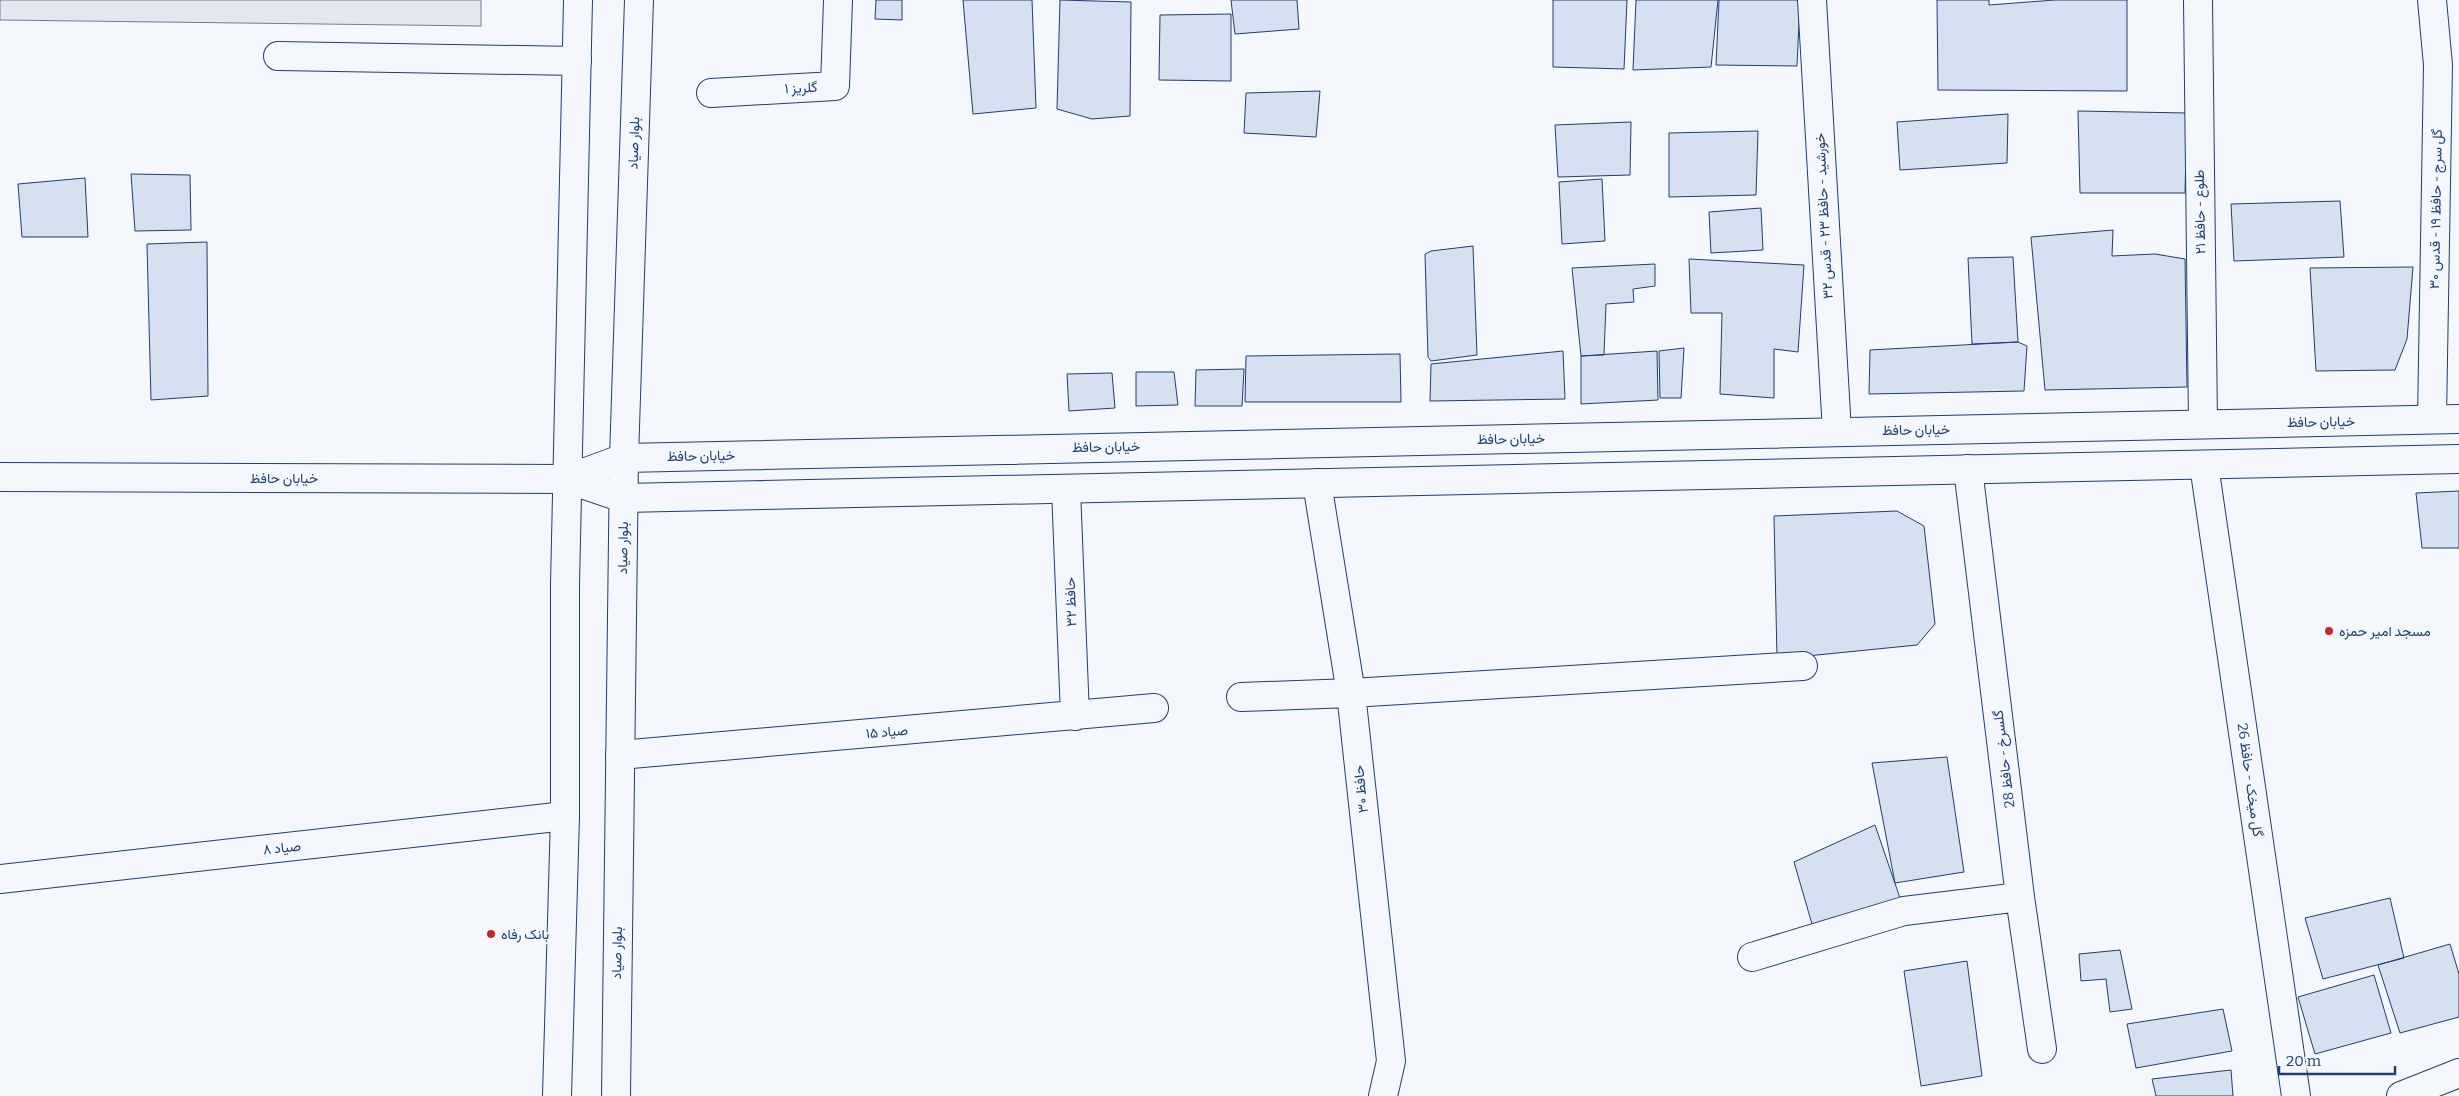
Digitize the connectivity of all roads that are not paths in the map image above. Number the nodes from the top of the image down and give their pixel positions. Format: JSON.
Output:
{"nodes":[{"id":1,"x":578,"y":0,"type":"edge"},
{"id":2,"x":639,"y":0,"type":"edge"},
{"id":3,"x":838,"y":0,"type":"edge"},
{"id":4,"x":1812,"y":0,"type":"edge"},
{"id":5,"x":2198,"y":0,"type":"edge"},
{"id":6,"x":2432,"y":0,"type":"edge"},
{"id":7,"x":278,"y":56,"type":"dead end"},
{"id":8,"x":577,"y":61,"type":"junction"},
{"id":9,"x":2449,"y":64,"type":"edge"},
{"id":10,"x":711,"y":93,"type":"dead end"},
{"id":11,"x":2432,"y":419,"type":"junction"},
{"id":12,"x":2459,"y":419,"type":"edge"},
{"id":13,"x":2203,"y":424,"type":"junction"},
{"id":14,"x":1837,"y":432,"type":"junction"},
{"id":15,"x":624,"y":458,"type":"junction"},
{"id":16,"x":2459,"y":459,"type":"edge"},
{"id":17,"x":2204,"y":465,"type":"junction"},
{"id":18,"x":1968,"y":469,"type":"junction"},
{"id":19,"x":0,"y":478,"type":"edge"},
{"id":20,"x":567,"y":479,"type":"junction"},
{"id":21,"x":1317,"y":483,"type":"junction"},
{"id":22,"x":1066,"y":489,"type":"junction"},
{"id":23,"x":623,"y":498,"type":"junction"},
{"id":24,"x":1803,"y":666,"type":"dead end"},
{"id":25,"x":1351,"y":693,"type":"junction"},
{"id":26,"x":1241,"y":697,"type":"dead end"},
{"id":27,"x":1154,"y":708,"type":"dead end"},
{"id":28,"x":1075,"y":716,"type":"junction"},
{"id":29,"x":620,"y":755,"type":"junction"},
{"id":30,"x":565,"y":816,"type":"junction"},
{"id":31,"x":0,"y":879,"type":"edge"},
{"id":32,"x":2020,"y":897,"type":"junction"},
{"id":33,"x":1752,"y":957,"type":"dead end"},
{"id":34,"x":2042,"y":1049,"type":"dead end"},
{"id":35,"x":2459,"y":1073,"type":"edge"},
{"id":36,"x":557,"y":1096,"type":"edge"},
{"id":37,"x":616,"y":1096,"type":"edge"},
{"id":38,"x":1383,"y":1096,"type":"edge"},
{"id":39,"x":2296,"y":1096,"type":"edge"},
{"id":40,"x":2401,"y":1096,"type":"edge"}],
"edges":[{"from":1,"to":8,"type":"main road"},
{"from":2,"to":15,"type":"main road","name":"بلوار صیاد"},
{"from":3,"to":10,"type":"main road","name":"گلریز ۱"},
{"from":4,"to":14,"type":"main road","name":"خورشید - حافظ ۲۳ - قدس ۳۲"},
{"from":5,"to":13,"type":"main road","name":"طلوع - حافظ ۲۱"},
{"from":6,"to":9,"type":"main road","name":"گل سرج - حافظ ۱۹ - قدس ۳۰"},
{"from":7,"to":8,"type":"main road"},
{"from":8,"to":20,"type":"main road"},
{"from":9,"to":11,"type":"main road","name":"گل سرج - حافظ ۱۹ - قدس ۳۰"},
{"from":11,"to":12,"type":"main road","name":"خیابان حافظ"},
{"from":11,"to":13,"type":"main road","name":"خیابان حافظ"},
{"from":13,"to":14,"type":"main road","name":"خیابان حافظ"},
{"from":14,"to":15,"type":"main road","name":"خیابان حافظ"},
{"from":15,"to":20,"type":"main road","name":"خیابان حافظ"},
{"from":15,"to":23,"type":"main road","name":"بلوار صیاد"},
{"from":16,"to":17,"type":"main road","name":"خیابان حافظ"},
{"from":17,"to":18,"type":"main road","name":"خیابان حافظ"},
{"from":17,"to":39,"type":"main road","name":"گل میخک - حافظ 26"},
{"from":18,"to":21,"type":"main road","name":"خیابان حافظ"},
{"from":18,"to":32,"type":"main road","name":"گلسرخ - حافظ 28"},
{"from":19,"to":20,"type":"main road","name":"خیابان حافظ"},
{"from":20,"to":23,"type":"main road","name":"خیابان حافظ"},
{"from":20,"to":30,"type":"main road"},
{"from":21,"to":22,"type":"main road","name":"خیابان حافظ"},
{"from":21,"to":25,"type":"main road","name":"حافظ ۳۰"},
{"from":22,"to":23,"type":"main road","name":"خیابان حافظ"},
{"from":22,"to":28,"type":"main road","name":"حافظ ۳۲"},
{"from":23,"to":29,"type":"main road","name":"بلوار صیاد"},
{"from":24,"to":25,"type":"main road"},
{"from":25,"to":26,"type":"main road"},
{"from":25,"to":38,"type":"main road","name":"حافظ ۳۰"},
{"from":27,"to":28,"type":"main road","name":"صیاد ۱۵"},
{"from":28,"to":29,"type":"main road","name":"صیاد ۱۵"},
{"from":29,"to":37,"type":"main road","name":"بلوار صیاد"},
{"from":30,"to":31,"type":"main road","name":"صیاد ۸"},
{"from":30,"to":36,"type":"main road"},
{"from":32,"to":33,"type":"main road"},
{"from":32,"to":34,"type":"main road","name":"گلسرخ - حافظ 28"},
{"from":35,"to":40,"type":"main road"}]}
